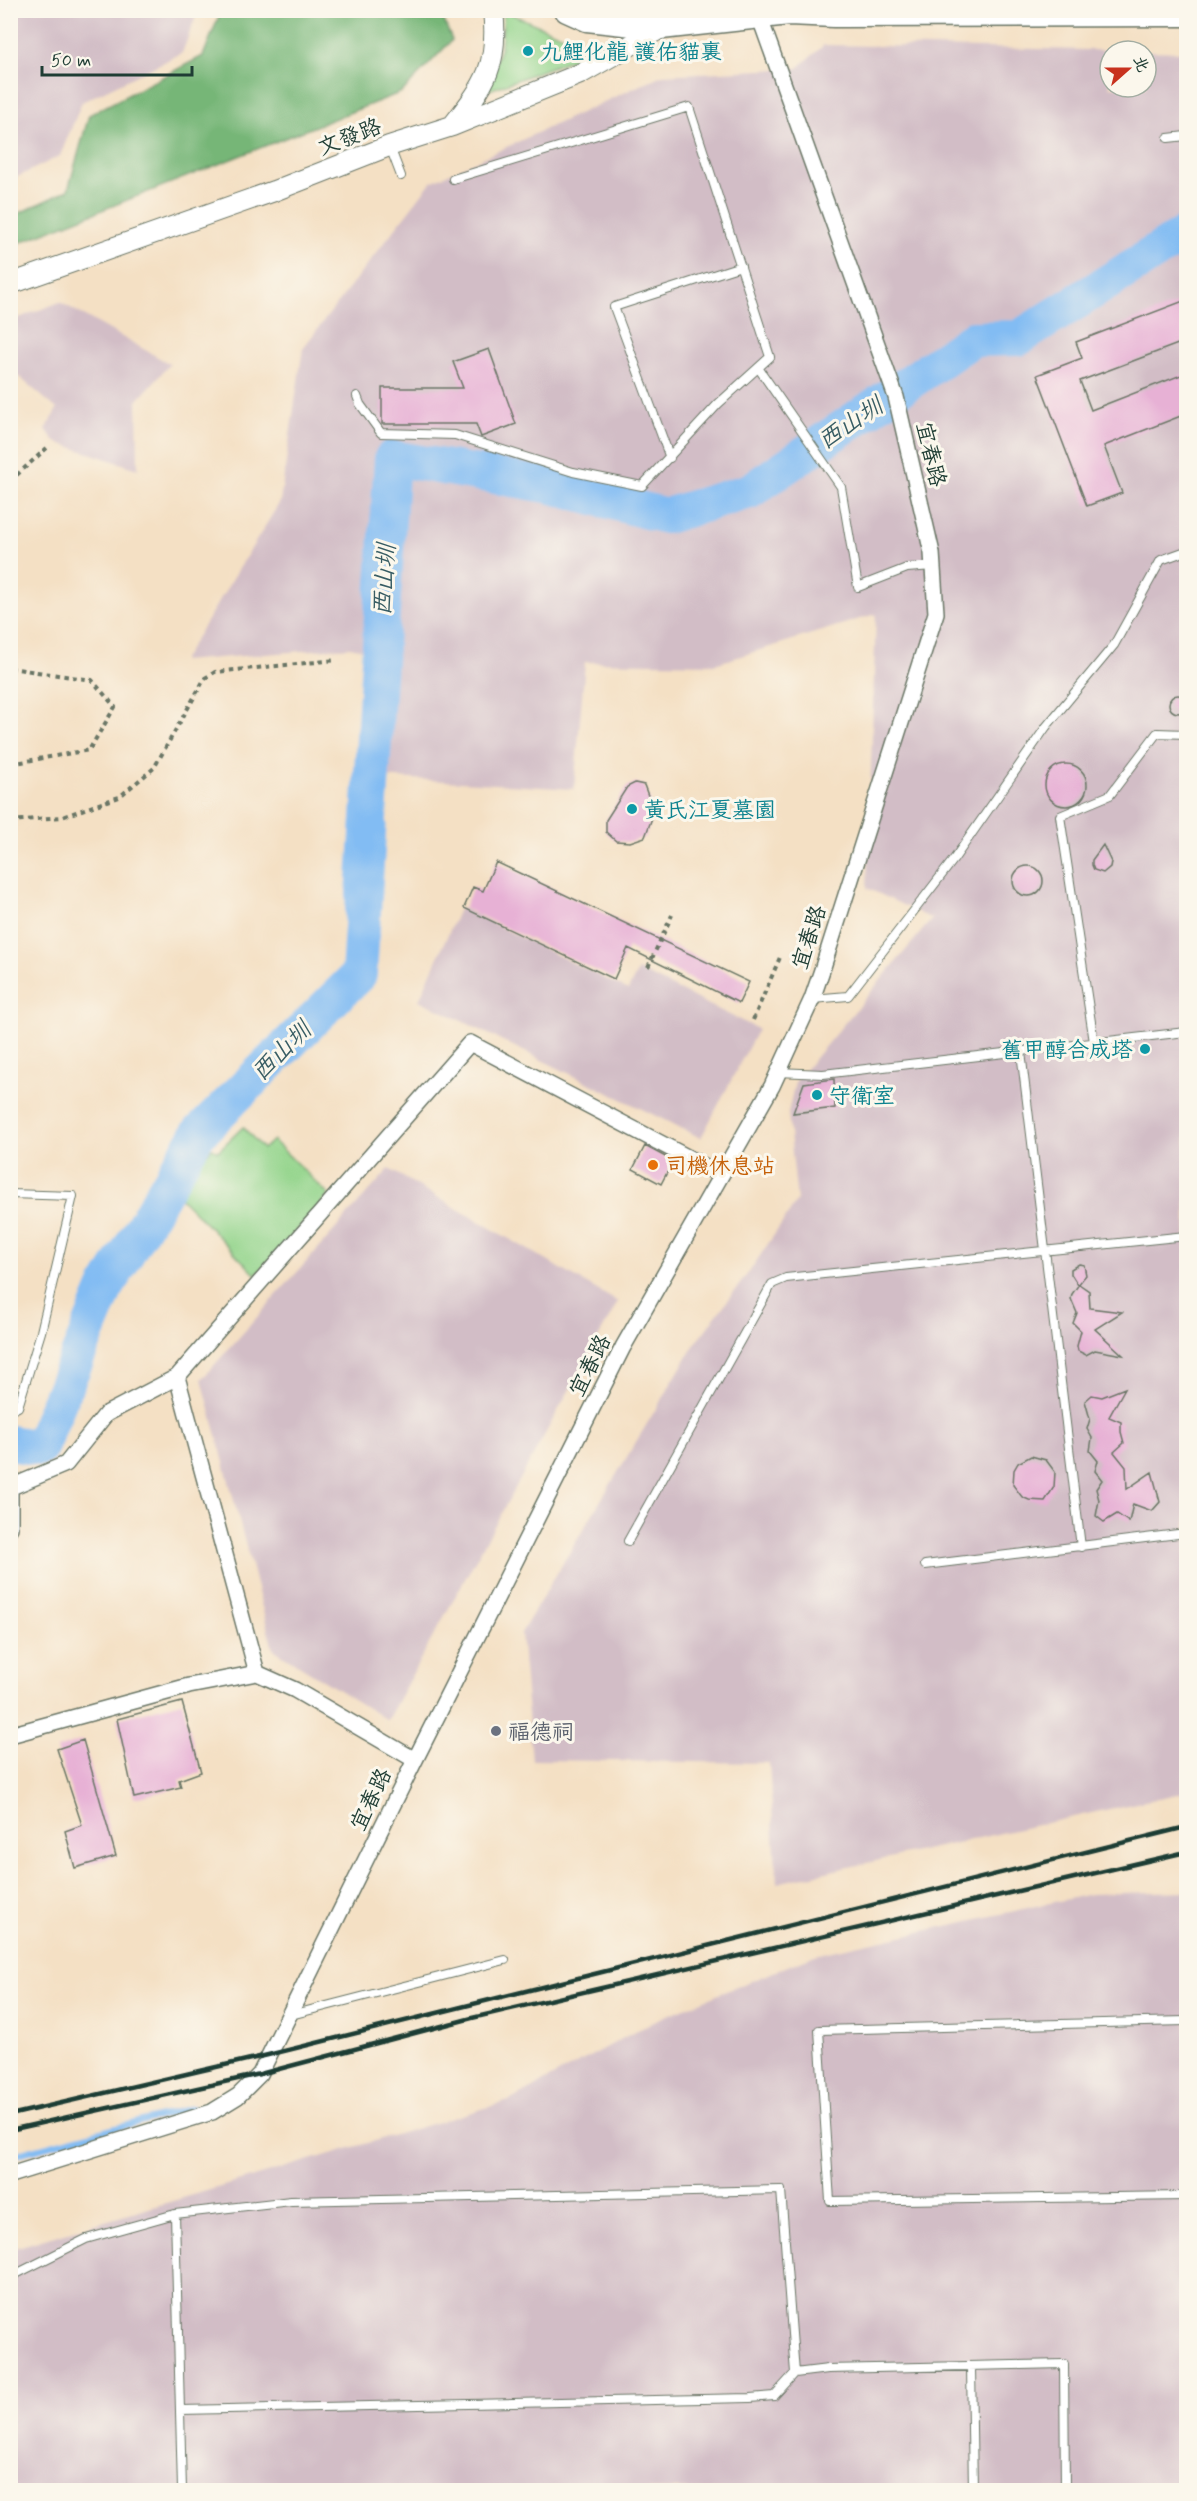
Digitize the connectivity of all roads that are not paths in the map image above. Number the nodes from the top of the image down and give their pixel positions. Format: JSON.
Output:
{"nodes":[{"id":1,"x":493,"y":10,"type":"edge"},
{"id":2,"x":567,"y":10,"type":"edge"},
{"id":3,"x":693,"y":10,"type":"edge"},
{"id":4,"x":757,"y":13,"type":"edge"},
{"id":5,"x":1186,"y":14,"type":"edge"},
{"id":6,"x":661,"y":27,"type":"junction"},
{"id":7,"x":452,"y":126,"type":"junction"},
{"id":8,"x":1186,"y":136,"type":"edge"},
{"id":9,"x":1168,"y":138,"type":"dead end"},
{"id":10,"x":389,"y":146,"type":"junction"},
{"id":11,"x":401,"y":176,"type":"dead end"},
{"id":12,"x":453,"y":180,"type":"dead end"},
{"id":13,"x":741,"y":266,"type":"junction"},
{"id":14,"x":10,"y":284,"type":"edge"},
{"id":15,"x":759,"y":369,"type":"junction"},
{"id":16,"x":357,"y":396,"type":"dead end"},
{"id":17,"x":670,"y":458,"type":"junction"},
{"id":18,"x":1186,"y":551,"type":"edge"},
{"id":19,"x":933,"y":566,"type":"junction"},
{"id":20,"x":1186,"y":734,"type":"edge"},
{"id":21,"x":812,"y":999,"type":"junction"},
{"id":22,"x":1186,"y":1032,"type":"edge"},
{"id":23,"x":1094,"y":1042,"type":"junction"},
{"id":24,"x":1021,"y":1052,"type":"junction"},
{"id":25,"x":778,"y":1072,"type":"junction"},
{"id":26,"x":721,"y":1175,"type":"junction"},
{"id":27,"x":10,"y":1194,"type":"edge"},
{"id":28,"x":1186,"y":1236,"type":"edge"},
{"id":29,"x":1043,"y":1251,"type":"junction"},
{"id":30,"x":177,"y":1377,"type":"junction"},
{"id":31,"x":10,"y":1412,"type":"edge"},
{"id":32,"x":10,"y":1486,"type":"edge"},
{"id":33,"x":10,"y":1528,"type":"edge"},
{"id":34,"x":1186,"y":1533,"type":"edge"},
{"id":35,"x":628,"y":1541,"type":"dead end"},
{"id":36,"x":1081,"y":1546,"type":"junction"},
{"id":37,"x":925,"y":1565,"type":"dead end"},
{"id":38,"x":257,"y":1673,"type":"junction"},
{"id":39,"x":10,"y":1735,"type":"edge"},
{"id":40,"x":415,"y":1760,"type":"junction"},
{"id":41,"x":505,"y":1960,"type":"dead end"},
{"id":42,"x":288,"y":2015,"type":"junction"},
{"id":43,"x":1186,"y":2021,"type":"edge"},
{"id":44,"x":10,"y":2175,"type":"edge"},
{"id":45,"x":1186,"y":2196,"type":"edge"},
{"id":46,"x":175,"y":2214,"type":"junction"},
{"id":47,"x":10,"y":2277,"type":"edge"},
{"id":48,"x":970,"y":2366,"type":"junction"},
{"id":49,"x":795,"y":2373,"type":"junction"},
{"id":50,"x":180,"y":2410,"type":"junction"},
{"id":51,"x":183,"y":2490,"type":"edge"},
{"id":52,"x":973,"y":2490,"type":"edge"},
{"id":53,"x":1065,"y":2490,"type":"edge"}],
"edges":[{"from":1,"to":7,"type":"street"},
{"from":2,"to":6,"type":"main road"},
{"from":3,"to":6,"type":"street","name":"文發路"},
{"from":4,"to":5,"type":"main road"},
{"from":4,"to":6,"type":"main road"},
{"from":4,"to":19,"type":"street","name":"宜春路"},
{"from":6,"to":7,"type":"street","name":"文發路"},
{"from":7,"to":10,"type":"street","name":"文發路"},
{"from":8,"to":9,"type":"lane"},
{"from":10,"to":11,"type":"lane"},
{"from":10,"to":14,"type":"street","name":"文發路"},
{"from":12,"to":13,"type":"lane"},
{"from":13,"to":15,"type":"lane"},
{"from":13,"to":17,"type":"lane"},
{"from":15,"to":17,"type":"lane"},
{"from":15,"to":19,"type":"lane"},
{"from":16,"to":17,"type":"lane"},
{"from":18,"to":21,"type":"lane"},
{"from":19,"to":21,"type":"street","name":"宜春路"},
{"from":20,"to":23,"type":"lane"},
{"from":21,"to":25,"type":"street","name":"宜春路"},
{"from":22,"to":23,"type":"lane"},
{"from":23,"to":24,"type":"lane"},
{"from":24,"to":25,"type":"lane"},
{"from":24,"to":29,"type":"lane"},
{"from":25,"to":26,"type":"street","name":"宜春路"},
{"from":26,"to":30,"type":"street"},
{"from":26,"to":40,"type":"street","name":"宜春路"},
{"from":27,"to":31,"type":"lane"},
{"from":28,"to":29,"type":"lane"},
{"from":29,"to":35,"type":"lane"},
{"from":29,"to":36,"type":"lane"},
{"from":30,"to":32,"type":"street"},
{"from":30,"to":38,"type":"street"},
{"from":32,"to":33,"type":"street"},
{"from":34,"to":36,"type":"lane"},
{"from":36,"to":37,"type":"lane"},
{"from":38,"to":39,"type":"street"},
{"from":38,"to":40,"type":"street"},
{"from":40,"to":42,"type":"street","name":"宜春路"},
{"from":41,"to":42,"type":"lane"},
{"from":42,"to":44,"type":"street","name":"宜春路"},
{"from":43,"to":45,"type":"lane"},
{"from":46,"to":47,"type":"lane"},
{"from":46,"to":49,"type":"lane"},
{"from":46,"to":50,"type":"lane"},
{"from":48,"to":49,"type":"lane"},
{"from":48,"to":52,"type":"lane"},
{"from":48,"to":53,"type":"lane"},
{"from":49,"to":50,"type":"lane"},
{"from":50,"to":51,"type":"lane"}]}
